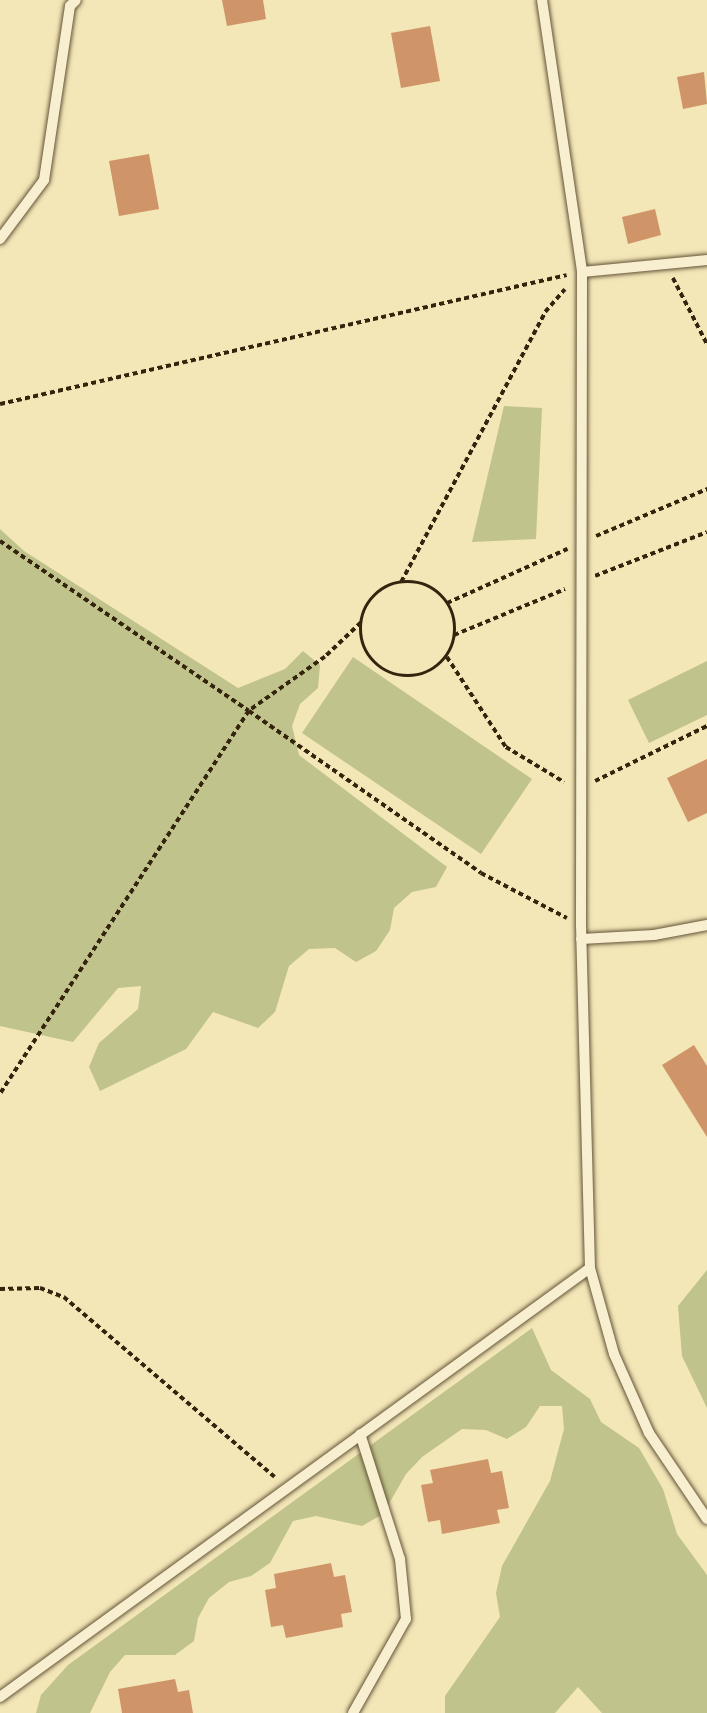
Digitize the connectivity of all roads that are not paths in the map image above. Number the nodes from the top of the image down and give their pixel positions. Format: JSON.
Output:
{"nodes":[{"id":1,"x":76,"y":0,"type":"edge"},
{"id":2,"x":542,"y":0,"type":"edge"},
{"id":3,"x":0,"y":239,"type":"edge"},
{"id":4,"x":707,"y":260,"type":"edge"},
{"id":5,"x":582,"y":272,"type":"junction"},
{"id":6,"x":707,"y":925,"type":"edge"},
{"id":7,"x":581,"y":939,"type":"junction"},
{"id":8,"x":590,"y":1268,"type":"junction"},
{"id":9,"x":360,"y":1434,"type":"junction"},
{"id":10,"x":707,"y":1519,"type":"edge"},
{"id":11,"x":0,"y":1697,"type":"edge"},
{"id":12,"x":353,"y":1713,"type":"edge"}],
"edges":[{"from":1,"to":3,"type":"lane"},
{"from":2,"to":5,"type":"lane"},
{"from":4,"to":5,"type":"lane"},
{"from":5,"to":7,"type":"lane"},
{"from":6,"to":7,"type":"lane"},
{"from":7,"to":8,"type":"lane"},
{"from":8,"to":9,"type":"lane"},
{"from":8,"to":10,"type":"lane"},
{"from":9,"to":11,"type":"lane"},
{"from":9,"to":12,"type":"lane"}]}
